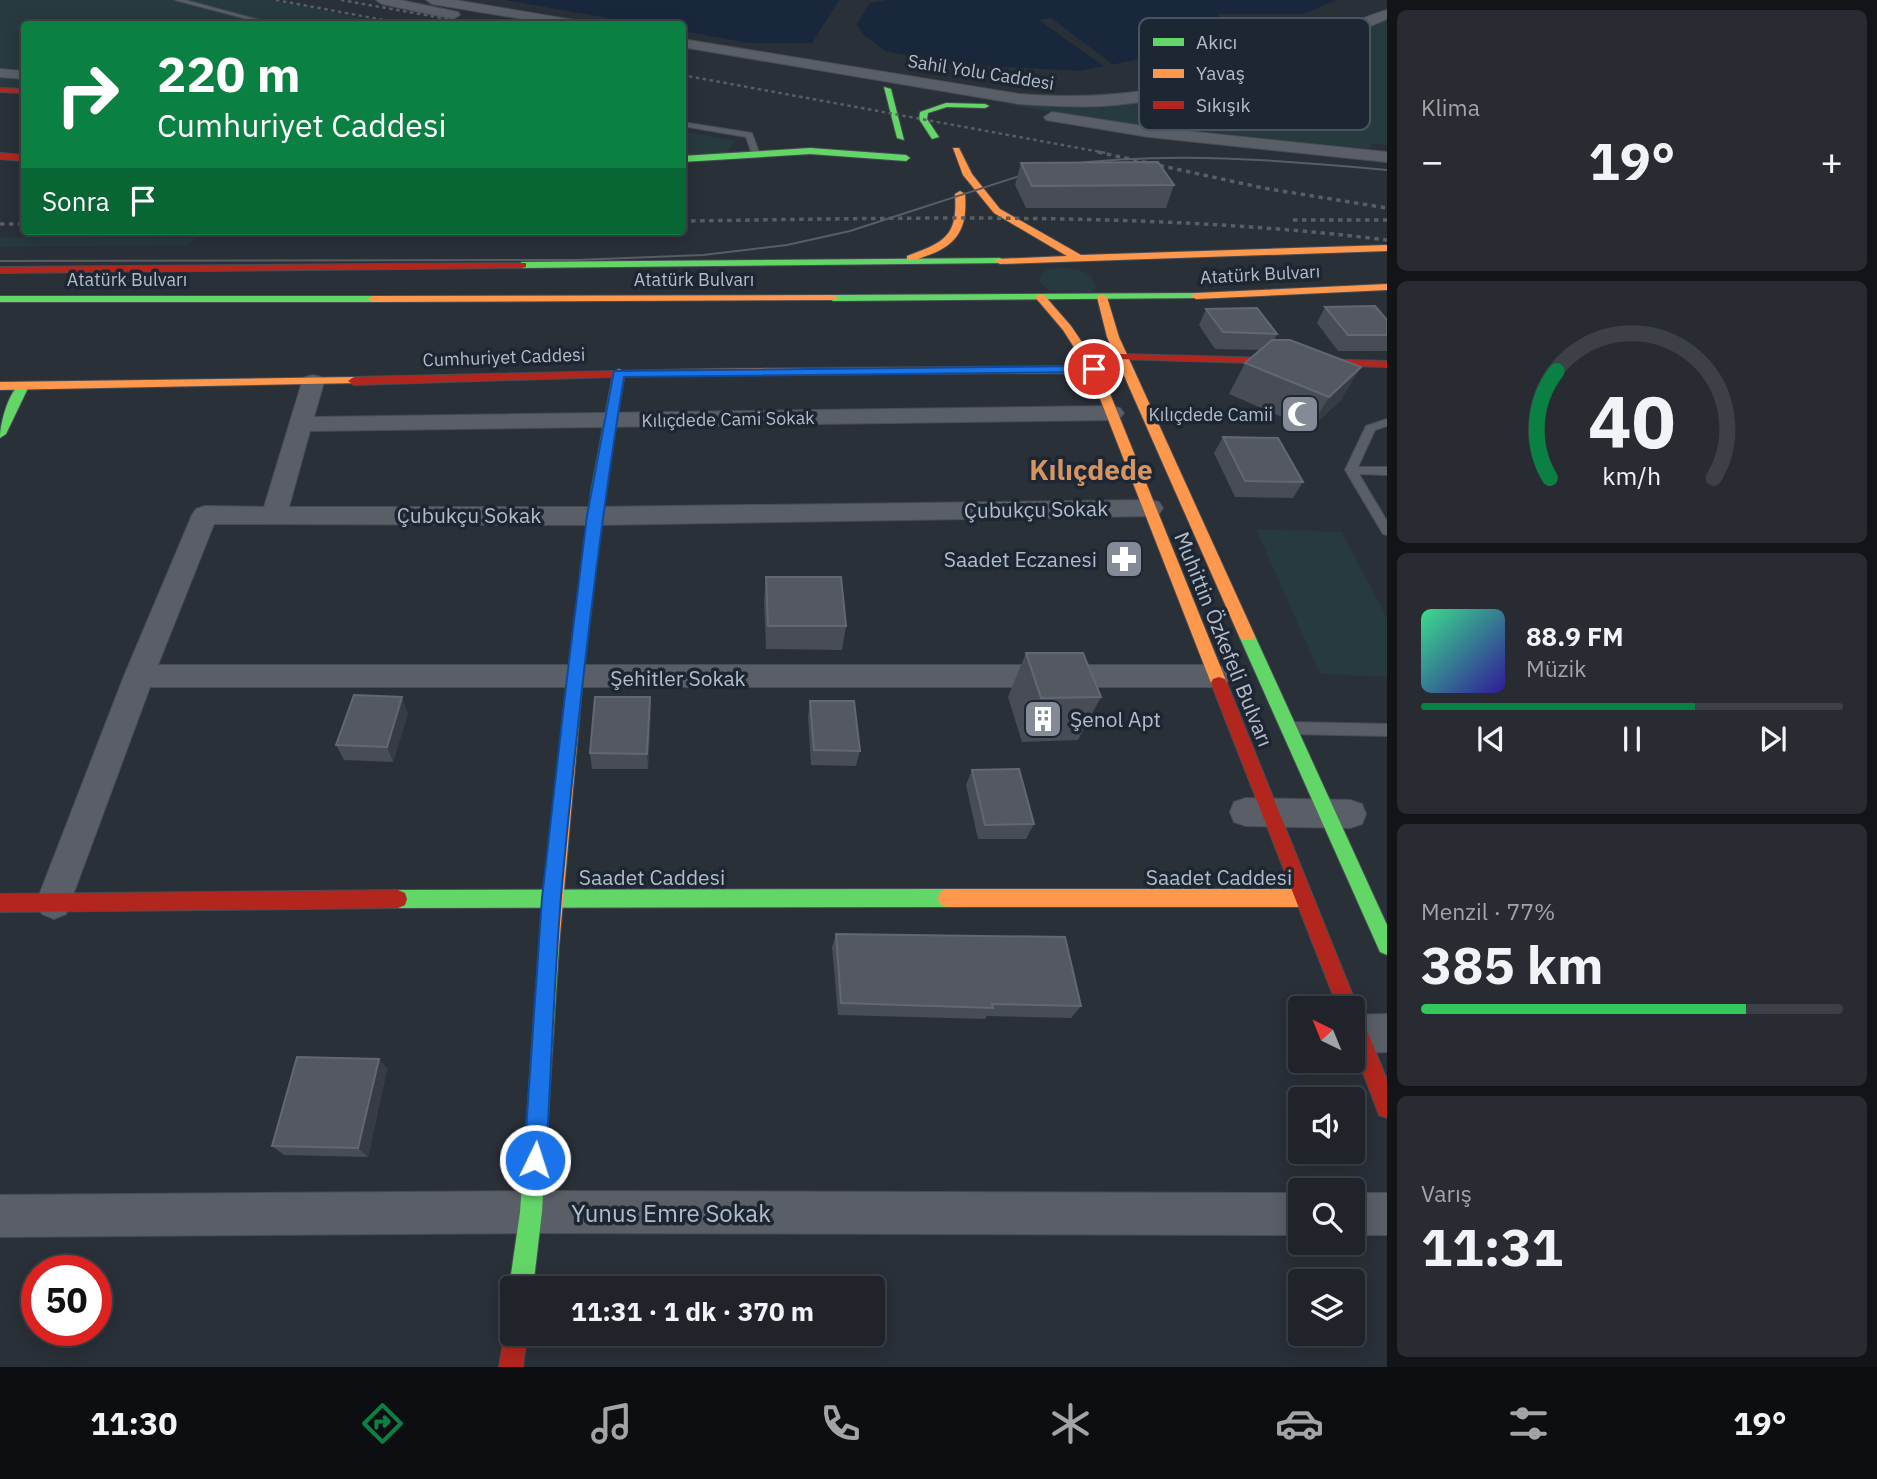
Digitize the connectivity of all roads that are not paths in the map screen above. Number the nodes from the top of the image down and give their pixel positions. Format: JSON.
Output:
{"nodes":[{"id":1,"x":178,"y":0,"type":"edge"},
{"id":2,"x":382,"y":0,"type":"edge"},
{"id":3,"x":432,"y":0,"type":"edge"},
{"id":4,"x":1387,"y":14,"type":"edge"},
{"id":5,"x":259,"y":21,"type":"edge"},
{"id":6,"x":492,"y":21,"type":"edge"},
{"id":7,"x":556,"y":21,"type":"edge"},
{"id":8,"x":1370,"y":22,"type":"edge"},
{"id":9,"x":686,"y":44,"type":"edge"},
{"id":10,"x":686,"y":55,"type":"edge"},
{"id":11,"x":0,"y":73,"type":"edge"},
{"id":12,"x":21,"y":75,"type":"edge"},
{"id":13,"x":887,"y":89,"type":"junction"},
{"id":14,"x":0,"y":90,"type":"edge"},
{"id":15,"x":21,"y":91,"type":"edge"},
{"id":16,"x":909,"y":92,"type":"junction"},
{"id":17,"x":1139,"y":96,"type":"edge"},
{"id":18,"x":985,"y":106,"type":"junction"},
{"id":19,"x":925,"y":112,"type":"junction"},
{"id":20,"x":686,"y":125,"type":"edge"},
{"id":21,"x":890,"y":135,"type":"junction"},
{"id":22,"x":935,"y":137,"type":"junction"},
{"id":23,"x":0,"y":145,"type":"edge"},
{"id":24,"x":21,"y":146,"type":"edge"},
{"id":25,"x":810,"y":151,"type":"junction"},
{"id":26,"x":756,"y":155,"type":"junction"},
{"id":27,"x":0,"y":156,"type":"edge"},
{"id":28,"x":1387,"y":157,"type":"edge"},
{"id":29,"x":21,"y":158,"type":"edge"},
{"id":30,"x":906,"y":158,"type":"junction"},
{"id":31,"x":686,"y":159,"type":"edge"},
{"id":32,"x":926,"y":165,"type":"dead end"},
{"id":33,"x":948,"y":178,"type":"dead end"},
{"id":34,"x":960,"y":194,"type":"junction"},
{"id":35,"x":990,"y":227,"type":"dead end"},
{"id":36,"x":1003,"y":241,"type":"dead end"},
{"id":37,"x":1387,"y":248,"type":"edge"},
{"id":38,"x":1080,"y":259,"type":"junction"},
{"id":39,"x":903,"y":261,"type":"junction"},
{"id":40,"x":0,"y":271,"type":"edge"},
{"id":41,"x":1030,"y":279,"type":"junction"},
{"id":42,"x":1387,"y":287,"type":"edge"},
{"id":43,"x":1102,"y":297,"type":"junction"},
{"id":44,"x":0,"y":299,"type":"edge"},
{"id":45,"x":1121,"y":357,"type":"junction"},
{"id":46,"x":1387,"y":364,"type":"edge"},
{"id":47,"x":1094,"y":369,"type":"junction"},
{"id":48,"x":618,"y":373,"type":"junction"},
{"id":49,"x":313,"y":382,"type":"junction"},
{"id":50,"x":0,"y":386,"type":"edge"},
{"id":51,"x":23,"y":386,"type":"junction"},
{"id":52,"x":1112,"y":413,"type":"junction"},
{"id":53,"x":612,"y":421,"type":"junction"},
{"id":54,"x":1387,"y":422,"type":"edge"},
{"id":55,"x":302,"y":424,"type":"junction"},
{"id":56,"x":0,"y":434,"type":"edge"},
{"id":57,"x":1351,"y":470,"type":"junction"},
{"id":58,"x":1387,"y":471,"type":"edge"},
{"id":59,"x":1150,"y":508,"type":"junction"},
{"id":60,"x":274,"y":514,"type":"junction"},
{"id":61,"x":594,"y":516,"type":"junction"},
{"id":62,"x":1387,"y":531,"type":"edge"},
{"id":63,"x":1216,"y":676,"type":"junction"},
{"id":64,"x":139,"y":677,"type":"junction"},
{"id":65,"x":575,"y":678,"type":"junction"},
{"id":66,"x":1289,"y":728,"type":"junction"},
{"id":67,"x":1387,"y":730,"type":"edge"},
{"id":68,"x":1258,"y":813,"type":"junction"},
{"id":69,"x":1339,"y":813,"type":"junction"},
{"id":70,"x":552,"y":898,"type":"junction"},
{"id":71,"x":1304,"y":898,"type":"junction"},
{"id":72,"x":0,"y":903,"type":"edge"},
{"id":73,"x":54,"y":903,"type":"junction"},
{"id":74,"x":1387,"y":946,"type":"edge"},
{"id":75,"x":1347,"y":996,"type":"edge"},
{"id":76,"x":1365,"y":1041,"type":"edge"},
{"id":77,"x":1387,"y":1107,"type":"edge"},
{"id":78,"x":531,"y":1212,"type":"junction"},
{"id":79,"x":1288,"y":1214,"type":"edge"},
{"id":80,"x":1365,"y":1214,"type":"edge"},
{"id":81,"x":1387,"y":1214,"type":"edge"},
{"id":82,"x":0,"y":1216,"type":"edge"},
{"id":83,"x":523,"y":1276,"type":"edge"},
{"id":84,"x":514,"y":1346,"type":"edge"},
{"id":85,"x":511,"y":1367,"type":"edge"}],
"edges":[{"from":1,"to":5,"type":"lane"},
{"from":2,"to":6,"type":"street"},
{"from":3,"to":7,"type":"street"},
{"from":4,"to":8,"type":"street","name":"Sahil Yolu Caddesi"},
{"from":9,"to":17,"type":"street","name":"Sahil Yolu Caddesi"},
{"from":10,"to":13,"type":"street"},
{"from":11,"to":12,"type":"street"},
{"from":13,"to":16,"type":"street"},
{"from":13,"to":21,"type":"main road"},
{"from":14,"to":15,"type":"main road"},
{"from":16,"to":18,"type":"street"},
{"from":16,"to":19,"type":"main road"},
{"from":18,"to":19,"type":"main road"},
{"from":18,"to":28,"type":"street"},
{"from":19,"to":22,"type":"main road"},
{"from":20,"to":26,"type":"lane"},
{"from":21,"to":22,"type":"main road"},
{"from":21,"to":25,"type":"main road"},
{"from":21,"to":30,"type":"main road"},
{"from":22,"to":38,"type":"main road"},
{"from":23,"to":24,"type":"main road"},
{"from":25,"to":26,"type":"main road"},
{"from":25,"to":30,"type":"main road"},
{"from":26,"to":31,"type":"main road"},
{"from":27,"to":29,"type":"main road"},
{"from":30,"to":32,"type":"main road"},
{"from":33,"to":34,"type":"main road"},
{"from":34,"to":35,"type":"main road"},
{"from":34,"to":39,"type":"main road"},
{"from":36,"to":41,"type":"main road","name":"Muhittin Özkefeli Bulvarı"},
{"from":37,"to":38,"type":"main road","name":"Atatürk Bulvarı"},
{"from":38,"to":41,"type":"main road","name":"Atatürk Bulvarı"},
{"from":38,"to":43,"type":"main road","name":"Muhittin Özkefeli Bulvarı"},
{"from":39,"to":40,"type":"main road","name":"Atatürk Bulvarı"},
{"from":39,"to":41,"type":"main road","name":"Atatürk Bulvarı"},
{"from":41,"to":43,"type":"main road","name":"Atatürk Bulvarı"},
{"from":41,"to":44,"type":"main road","name":"Atatürk Bulvarı"},
{"from":41,"to":47,"type":"main road","name":"Muhittin Özkefeli Bulvarı"},
{"from":42,"to":43,"type":"main road","name":"Atatürk Bulvarı"},
{"from":43,"to":45,"type":"main road","name":"Muhittin Özkefeli Bulvarı"},
{"from":45,"to":46,"type":"main road"},
{"from":45,"to":66,"type":"main road","name":"Muhittin Özkefeli Bulvarı"},
{"from":47,"to":48,"type":"main road","name":"Cumhuriyet Caddesi"},
{"from":47,"to":52,"type":"main road","name":"Muhittin Özkefeli Bulvarı"},
{"from":48,"to":49,"type":"main road","name":"Cumhuriyet Caddesi"},
{"from":48,"to":53,"type":"main road"},
{"from":49,"to":51,"type":"main road","name":"Cumhuriyet Caddesi"},
{"from":49,"to":55,"type":"street"},
{"from":50,"to":51,"type":"main road","name":"Cumhuriyet Caddesi"},
{"from":51,"to":56,"type":"main road"},
{"from":52,"to":53,"type":"street","name":"Kılıçdede Cami Sokak"},
{"from":52,"to":59,"type":"main road","name":"Muhittin Özkefeli Bulvarı"},
{"from":53,"to":55,"type":"street","name":"Kılıçdede Cami Sokak"},
{"from":53,"to":61,"type":"main road"},
{"from":54,"to":57,"type":"lane"},
{"from":55,"to":60,"type":"street"},
{"from":57,"to":58,"type":"lane"},
{"from":57,"to":62,"type":"lane"},
{"from":59,"to":61,"type":"street","name":"Çubukçu Sokak"},
{"from":59,"to":63,"type":"main road","name":"Muhittin Özkefeli Bulvarı"},
{"from":60,"to":61,"type":"street","name":"Çubukçu Sokak"},
{"from":60,"to":64,"type":"street","name":"Çubukçu Sokak"},
{"from":61,"to":65,"type":"main road"},
{"from":63,"to":65,"type":"street","name":"Şehitler Sokak"},
{"from":63,"to":68,"type":"main road","name":"Muhittin Özkefeli Bulvarı"},
{"from":64,"to":65,"type":"street","name":"Şehitler Sokak"},
{"from":64,"to":73,"type":"street","name":"Çubukçu Sokak"},
{"from":65,"to":70,"type":"main road"},
{"from":66,"to":67,"type":"lane"},
{"from":66,"to":69,"type":"main road","name":"Muhittin Özkefeli Bulvarı"},
{"from":68,"to":69,"type":"street"},
{"from":68,"to":71,"type":"main road","name":"Muhittin Özkefeli Bulvarı"},
{"from":69,"to":74,"type":"main road","name":"Muhittin Özkefeli Bulvarı"},
{"from":70,"to":71,"type":"main road","name":"Saadet Caddesi"},
{"from":70,"to":73,"type":"main road","name":"Saadet Caddesi"},
{"from":70,"to":78,"type":"main road"},
{"from":71,"to":75,"type":"main road","name":"Muhittin Özkefeli Bulvarı"},
{"from":72,"to":73,"type":"main road","name":"Saadet Caddesi"},
{"from":76,"to":77,"type":"main road","name":"Muhittin Özkefeli Bulvarı"},
{"from":78,"to":79,"type":"street","name":"Yunus Emre Sokak"},
{"from":78,"to":82,"type":"street","name":"Yunus Emre Sokak"},
{"from":78,"to":83,"type":"main road"},
{"from":80,"to":81,"type":"street"},
{"from":84,"to":85,"type":"main road"}]}
